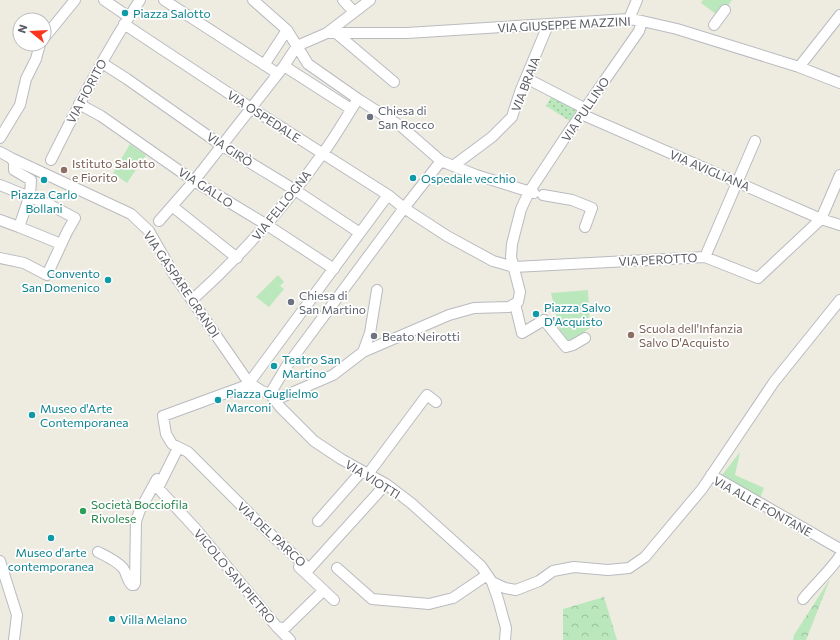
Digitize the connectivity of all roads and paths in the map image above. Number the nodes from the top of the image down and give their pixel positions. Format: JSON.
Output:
{"nodes":[{"id":1,"x":75,"y":0,"type":"edge"},
{"id":2,"x":104,"y":0,"type":"edge"},
{"id":3,"x":140,"y":0,"type":"edge"},
{"id":4,"x":164,"y":0,"type":"edge"},
{"id":5,"x":253,"y":0,"type":"edge"},
{"id":6,"x":344,"y":0,"type":"edge"},
{"id":7,"x":370,"y":0,"type":"edge"},
{"id":8,"x":637,"y":0,"type":"edge"},
{"id":9,"x":725,"y":10,"type":"dead end"},
{"id":10,"x":354,"y":12,"type":"junction"},
{"id":11,"x":840,"y":15,"type":"edge"},
{"id":12,"x":629,"y":19,"type":"junction"},
{"id":13,"x":127,"y":20,"type":"junction"},
{"id":14,"x":642,"y":21,"type":"junction"},
{"id":15,"x":548,"y":25,"type":"junction"},
{"id":16,"x":714,"y":25,"type":"dead end"},
{"id":17,"x":52,"y":28,"type":"edge"},
{"id":18,"x":286,"y":30,"type":"junction"},
{"id":19,"x":332,"y":33,"type":"junction"},
{"id":20,"x":297,"y":46,"type":"junction"},
{"id":21,"x":38,"y":52,"type":"edge"},
{"id":22,"x":102,"y":63,"type":"junction"},
{"id":23,"x":264,"y":65,"type":"junction"},
{"id":24,"x":799,"y":67,"type":"junction"},
{"id":25,"x":280,"y":69,"type":"junction"},
{"id":26,"x":526,"y":78,"type":"junction"},
{"id":27,"x":394,"y":82,"type":"dead end"},
{"id":28,"x":840,"y":83,"type":"edge"},
{"id":29,"x":358,"y":99,"type":"junction"},
{"id":30,"x":79,"y":104,"type":"junction"},
{"id":31,"x":251,"y":108,"type":"junction"},
{"id":32,"x":351,"y":109,"type":"junction"},
{"id":33,"x":583,"y":111,"type":"junction"},
{"id":34,"x":0,"y":138,"type":"edge"},
{"id":35,"x":755,"y":141,"type":"dead end"},
{"id":36,"x":221,"y":145,"type":"junction"},
{"id":37,"x":0,"y":152,"type":"edge"},
{"id":38,"x":323,"y":153,"type":"junction"},
{"id":39,"x":10,"y":158,"type":"junction"},
{"id":40,"x":438,"y":158,"type":"junction"},
{"id":41,"x":51,"y":160,"type":"dead end"},
{"id":42,"x":453,"y":166,"type":"junction"},
{"id":43,"x":840,"y":175,"type":"edge"},
{"id":44,"x":194,"y":181,"type":"junction"},
{"id":45,"x":737,"y":182,"type":"junction"},
{"id":46,"x":0,"y":185,"type":"edge"},
{"id":47,"x":295,"y":190,"type":"junction"},
{"id":48,"x":535,"y":193,"type":"junction"},
{"id":49,"x":388,"y":195,"type":"junction"},
{"id":50,"x":29,"y":197,"type":"junction"},
{"id":51,"x":172,"y":206,"type":"junction"},
{"id":52,"x":404,"y":208,"type":"junction"},
{"id":53,"x":821,"y":219,"type":"junction"},
{"id":54,"x":0,"y":220,"type":"edge"},
{"id":55,"x":158,"y":221,"type":"dead end"},
{"id":56,"x":266,"y":225,"type":"junction"},
{"id":57,"x":840,"y":225,"type":"edge"},
{"id":58,"x":585,"y":226,"type":"dead end"},
{"id":59,"x":19,"y":227,"type":"junction"},
{"id":60,"x":360,"y":233,"type":"junction"},
{"id":61,"x":61,"y":244,"type":"junction"},
{"id":62,"x":705,"y":257,"type":"junction"},
{"id":63,"x":0,"y":258,"type":"edge"},
{"id":64,"x":237,"y":258,"type":"junction"},
{"id":65,"x":514,"y":267,"type":"junction"},
{"id":66,"x":334,"y":269,"type":"junction"},
{"id":67,"x":377,"y":290,"type":"dead end"},
{"id":68,"x":192,"y":300,"type":"junction"},
{"id":69,"x":840,"y":300,"type":"edge"},
{"id":70,"x":515,"y":304,"type":"junction"},
{"id":71,"x":585,"y":338,"type":"dead end"},
{"id":72,"x":363,"y":352,"type":"junction"},
{"id":73,"x":249,"y":383,"type":"junction"},
{"id":74,"x":272,"y":397,"type":"junction"},
{"id":75,"x":436,"y":402,"type":"dead end"},
{"id":76,"x":175,"y":446,"type":"junction"},
{"id":77,"x":365,"y":473,"type":"junction"},
{"id":78,"x":711,"y":475,"type":"junction"},
{"id":79,"x":386,"y":484,"type":"junction"},
{"id":80,"x":318,"y":521,"type":"dead end"},
{"id":81,"x":265,"y":529,"type":"junction"},
{"id":82,"x":840,"y":549,"type":"edge"},
{"id":83,"x":98,"y":552,"type":"dead end"},
{"id":84,"x":840,"y":556,"type":"edge"},
{"id":85,"x":0,"y":561,"type":"edge"},
{"id":86,"x":337,"y":568,"type":"dead end"},
{"id":87,"x":490,"y":578,"type":"junction"},
{"id":88,"x":323,"y":591,"type":"junction"},
{"id":89,"x":803,"y":599,"type":"dead end"},
{"id":90,"x":334,"y":600,"type":"dead end"},
{"id":91,"x":278,"y":627,"type":"junction"},
{"id":92,"x":14,"y":640,"type":"edge"},
{"id":93,"x":290,"y":640,"type":"edge"},
{"id":94,"x":505,"y":640,"type":"edge"}],
"edges":[{"from":1,"to":17,"type":"street"},
{"from":2,"to":13,"type":"street","name":"VIA OSPEDALE"},
{"from":3,"to":13,"type":"street"},
{"from":4,"to":23,"type":"street"},
{"from":5,"to":18,"type":"street"},
{"from":6,"to":10,"type":"street"},
{"from":7,"to":10,"type":"street"},
{"from":8,"to":12,"type":"street"},
{"from":9,"to":16,"type":"street"},
{"from":10,"to":19,"type":"street"},
{"from":11,"to":24,"type":"street"},
{"from":12,"to":14,"type":"street","name":"VIA GIUSEPPE MAZZINI"},
{"from":12,"to":15,"type":"street","name":"VIA GIUSEPPE MAZZINI"},
{"from":13,"to":22,"type":"street","name":"VIA FIORITO"},
{"from":13,"to":31,"type":"street","name":"VIA OSPEDALE"},
{"from":14,"to":24,"type":"street","name":"VIA GIUSEPPE MAZZINI"},
{"from":14,"to":33,"type":"street","name":"VIA PULLINO"},
{"from":15,"to":19,"type":"street","name":"VIA GIUSEPPE MAZZINI"},
{"from":15,"to":26,"type":"street","name":"VIA BRAIA"},
{"from":18,"to":20,"type":"street"},
{"from":18,"to":23,"type":"street"},
{"from":19,"to":20,"type":"street"},
{"from":19,"to":27,"type":"street"},
{"from":20,"to":25,"type":"street"},
{"from":20,"to":29,"type":"street"},
{"from":21,"to":34,"type":"street"},
{"from":22,"to":30,"type":"street","name":"VIA FIORITO"},
{"from":22,"to":36,"type":"street","name":"VIA GIRÒ"},
{"from":23,"to":25,"type":"street"},
{"from":24,"to":28,"type":"street","name":"VIA GIUSEPPE MAZZINI"},
{"from":25,"to":31,"type":"street"},
{"from":25,"to":32,"type":"street"},
{"from":26,"to":33,"type":"street","name":"VIA AVIGLIANA"},
{"from":26,"to":42,"type":"street","name":"VIA BRAIA"},
{"from":29,"to":32,"type":"street","name":"VIA FELLOGNA"},
{"from":29,"to":40,"type":"street"},
{"from":30,"to":41,"type":"street","name":"VIA FIORITO"},
{"from":30,"to":44,"type":"street","name":"VIA GALLO"},
{"from":31,"to":36,"type":"street"},
{"from":31,"to":38,"type":"street","name":"VIA OSPEDALE"},
{"from":32,"to":38,"type":"street","name":"VIA FELLOGNA"},
{"from":33,"to":45,"type":"street","name":"VIA AVIGLIANA"},
{"from":33,"to":48,"type":"street","name":"VIA PULLINO"},
{"from":35,"to":45,"type":"street"},
{"from":36,"to":44,"type":"street"},
{"from":36,"to":47,"type":"street","name":"VIA GIRÒ"},
{"from":37,"to":39,"type":"street"},
{"from":38,"to":47,"type":"street","name":"VIA FELLOGNA"},
{"from":38,"to":49,"type":"street","name":"VIA OSPEDALE"},
{"from":39,"to":50,"type":"street"},
{"from":39,"to":68,"type":"street","name":"VIA GASPARE GRANDI"},
{"from":40,"to":42,"type":"street"},
{"from":40,"to":52,"type":"street"},
{"from":42,"to":48,"type":"street"},
{"from":43,"to":53,"type":"street"},
{"from":44,"to":51,"type":"street"},
{"from":44,"to":56,"type":"street","name":"VIA GALLO"},
{"from":45,"to":53,"type":"street","name":"VIA AVIGLIANA"},
{"from":45,"to":62,"type":"street"},
{"from":46,"to":50,"type":"street"},
{"from":47,"to":56,"type":"street","name":"VIA FELLOGNA"},
{"from":47,"to":60,"type":"street","name":"VIA GIRÒ"},
{"from":48,"to":58,"type":"street"},
{"from":48,"to":65,"type":"street","name":"VIA PULLINO"},
{"from":49,"to":52,"type":"street","name":"VIA OSPEDALE"},
{"from":49,"to":60,"type":"street"},
{"from":50,"to":59,"type":"street"},
{"from":50,"to":61,"type":"street"},
{"from":51,"to":55,"type":"street"},
{"from":51,"to":64,"type":"street"},
{"from":52,"to":65,"type":"street","name":"VIA PEROTTO"},
{"from":52,"to":74,"type":"street"},
{"from":53,"to":57,"type":"street","name":"VIA AVIGLIANA"},
{"from":53,"to":62,"type":"street","name":"VIA PEROTTO"},
{"from":54,"to":59,"type":"street"},
{"from":56,"to":64,"type":"street","name":"VIA FELLOGNA"},
{"from":56,"to":66,"type":"street","name":"VIA GALLO"},
{"from":59,"to":61,"type":"street"},
{"from":60,"to":66,"type":"street"},
{"from":61,"to":63,"type":"street"},
{"from":62,"to":65,"type":"street","name":"VIA PEROTTO"},
{"from":64,"to":68,"type":"street","name":"VIA FELLOGNA"},
{"from":65,"to":70,"type":"street","name":"VIA PULLINO"},
{"from":66,"to":73,"type":"street"},
{"from":67,"to":72,"type":"street"},
{"from":68,"to":73,"type":"street","name":"VIA GASPARE GRANDI"},
{"from":69,"to":78,"type":"street"},
{"from":70,"to":71,"type":"street"},
{"from":70,"to":72,"type":"street"},
{"from":72,"to":74,"type":"street"},
{"from":73,"to":74,"type":"street","name":"VIA VIOTTI"},
{"from":73,"to":76,"type":"street"},
{"from":74,"to":77,"type":"street","name":"VIA VIOTTI"},
{"from":75,"to":77,"type":"street"},
{"from":76,"to":81,"type":"street","name":"VIA DEL PARCO"},
{"from":76,"to":83,"type":"street"},
{"from":76,"to":91,"type":"street","name":"VICOLO SAN PIETRO"},
{"from":77,"to":79,"type":"street","name":"VIA VIOTTI"},
{"from":77,"to":80,"type":"street"},
{"from":78,"to":82,"type":"street","name":"VIA ALLE FONTANE"},
{"from":78,"to":87,"type":"street","name":"VIA ALLE FONTANE"},
{"from":79,"to":81,"type":"street","name":"VIA DEL PARCO"},
{"from":79,"to":87,"type":"street","name":"VIA VIOTTI"},
{"from":81,"to":88,"type":"street"},
{"from":84,"to":89,"type":"street"},
{"from":85,"to":92,"type":"street"},
{"from":86,"to":87,"type":"street"},
{"from":87,"to":94,"type":"street"},
{"from":88,"to":90,"type":"street"},
{"from":88,"to":91,"type":"street","name":"VICOLO SAN PIETRO"},
{"from":91,"to":93,"type":"street","name":"VICOLO SAN PIETRO"}]}
